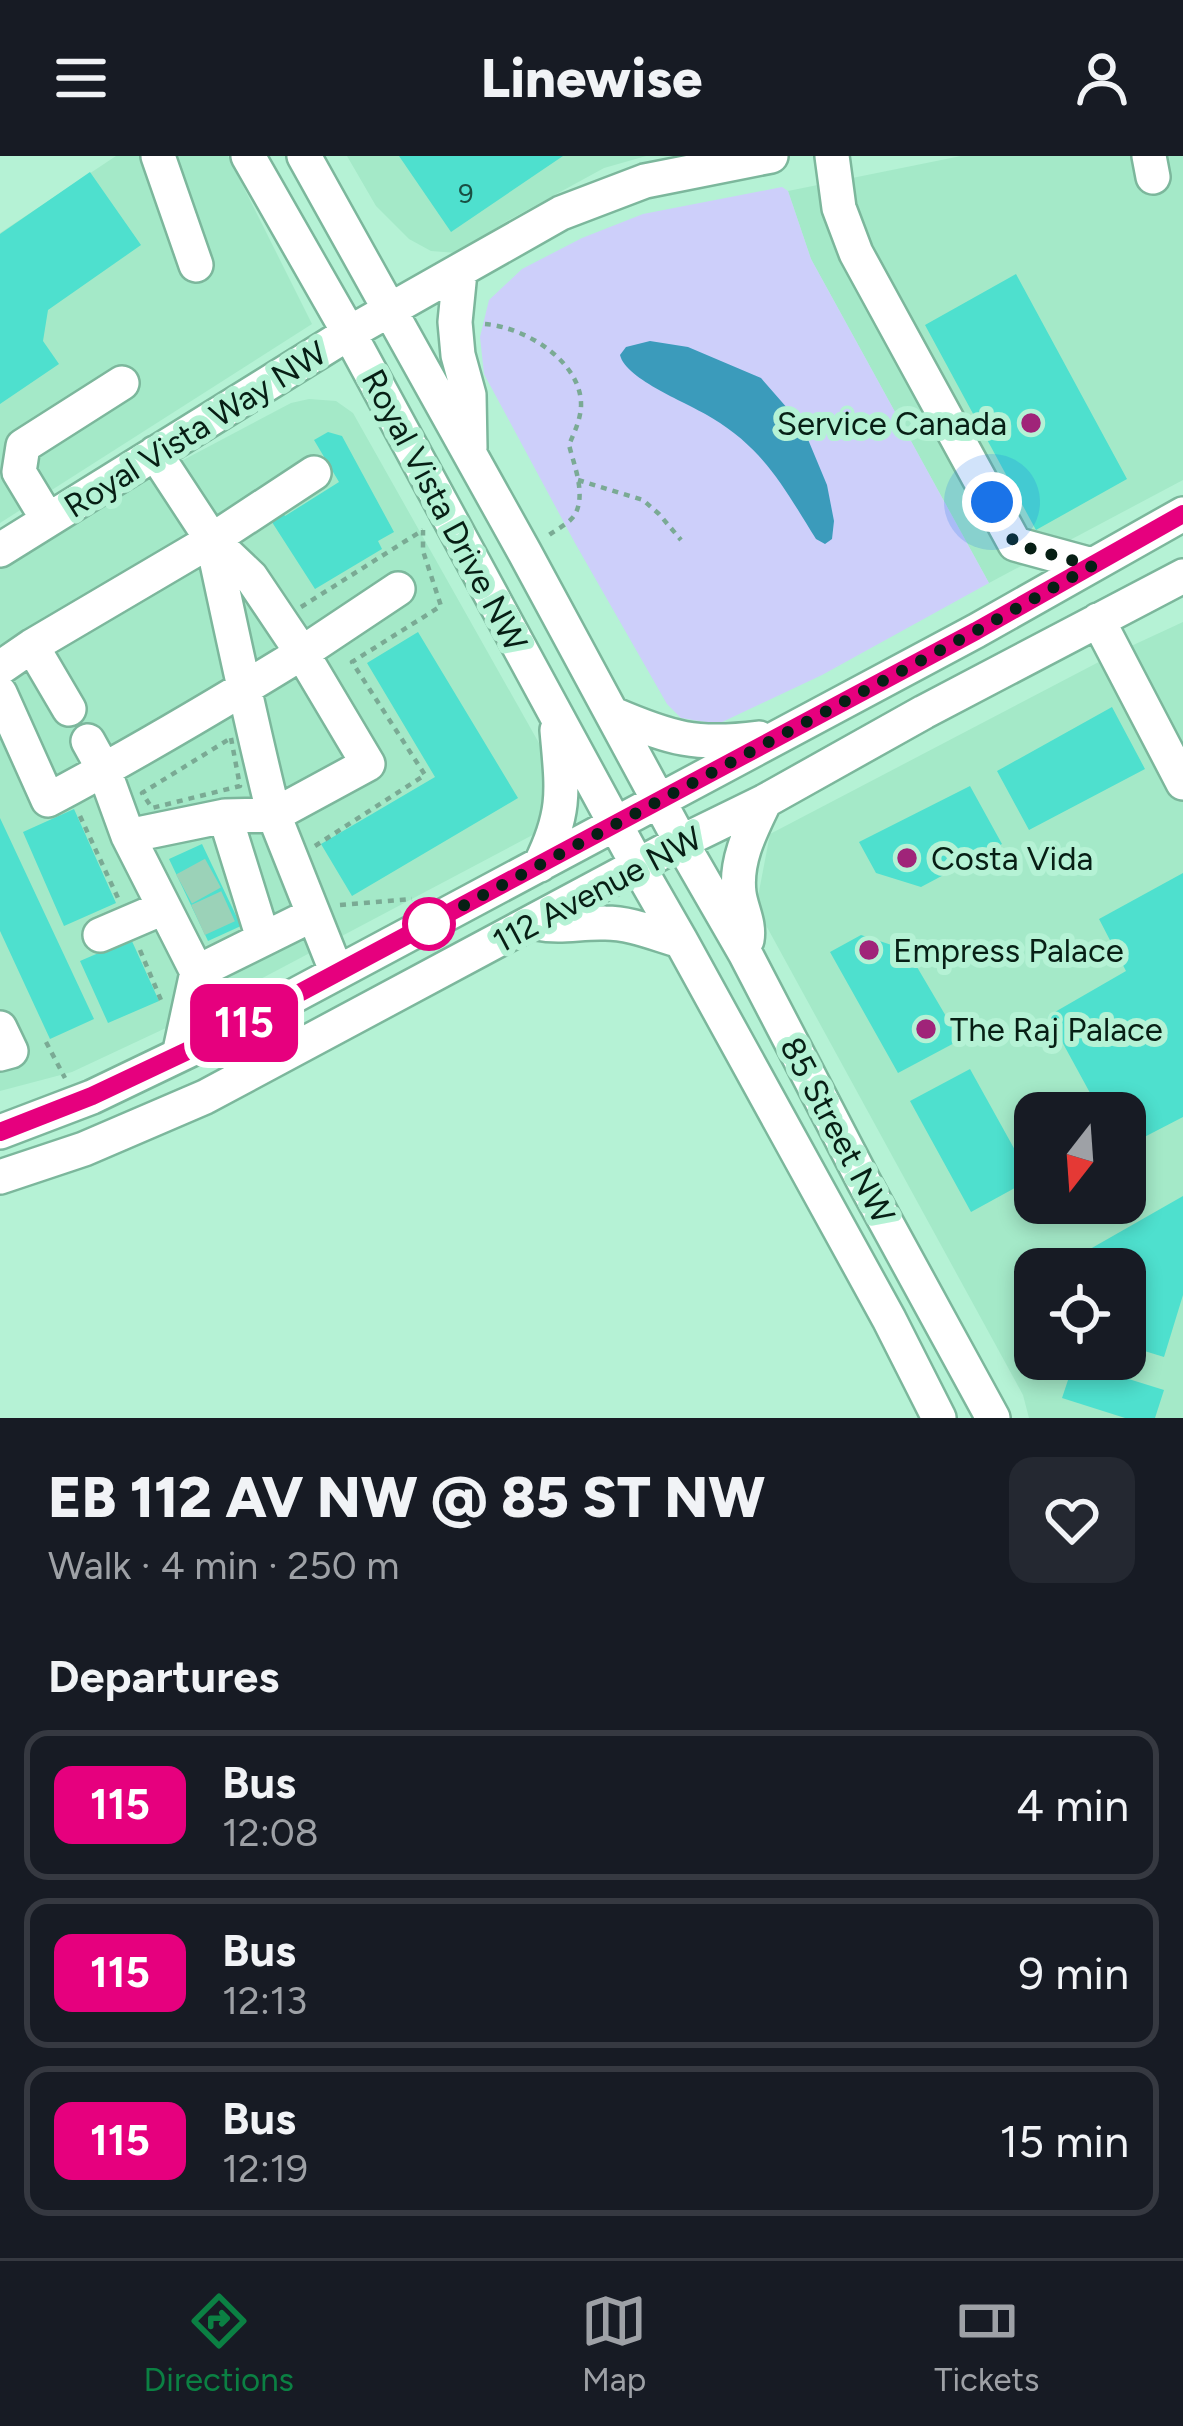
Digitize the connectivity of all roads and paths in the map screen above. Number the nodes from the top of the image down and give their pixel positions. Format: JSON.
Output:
{"nodes":[{"id":1,"x":158,"y":156,"type":"edge"},
{"id":2,"x":248,"y":156,"type":"edge"},
{"id":3,"x":304,"y":156,"type":"edge"},
{"id":4,"x":771,"y":156,"type":"edge"},
{"id":5,"x":832,"y":156,"type":"edge"},
{"id":6,"x":721,"y":160,"type":"edge"},
{"id":7,"x":196,"y":265,"type":"dead end"},
{"id":8,"x":460,"y":272,"type":"junction"},
{"id":9,"x":391,"y":311,"type":"junction"},
{"id":10,"x":455,"y":322,"type":"junction"},
{"id":11,"x":349,"y":332,"type":"junction"},
{"id":12,"x":122,"y":382,"type":"dead end"},
{"id":13,"x":154,"y":453,"type":"junction"},
{"id":14,"x":471,"y":454,"type":"junction"},
{"id":15,"x":314,"y":473,"type":"dead end"},
{"id":16,"x":578,"y":480,"type":"junction"},
{"id":17,"x":1183,"y":514,"type":"edge"},
{"id":18,"x":48,"y":520,"type":"junction"},
{"id":19,"x":423,"y":530,"type":"dead end"},
{"id":20,"x":681,"y":540,"type":"dead end"},
{"id":21,"x":212,"y":541,"type":"junction"},
{"id":22,"x":0,"y":550,"type":"edge"},
{"id":23,"x":525,"y":553,"type":"junction"},
{"id":24,"x":1092,"y":566,"type":"junction"},
{"id":25,"x":1183,"y":576,"type":"edge"},
{"id":26,"x":398,"y":589,"type":"dead end"},
{"id":27,"x":280,"y":620,"type":"junction"},
{"id":28,"x":1099,"y":620,"type":"junction"},
{"id":29,"x":32,"y":646,"type":"junction"},
{"id":30,"x":302,"y":653,"type":"junction"},
{"id":31,"x":0,"y":668,"type":"edge"},
{"id":32,"x":244,"y":689,"type":"junction"},
{"id":33,"x":0,"y":693,"type":"edge"},
{"id":34,"x":69,"y":709,"type":"dead end"},
{"id":35,"x":613,"y":714,"type":"junction"},
{"id":36,"x":556,"y":716,"type":"junction"},
{"id":37,"x":779,"y":735,"type":"junction"},
{"id":38,"x":96,"y":756,"type":"junction"},
{"id":39,"x":1183,"y":783,"type":"edge"},
{"id":40,"x":658,"y":800,"type":"junction"},
{"id":41,"x":765,"y":801,"type":"junction"},
{"id":42,"x":76,"y":807,"type":"dead end"},
{"id":43,"x":152,"y":808,"type":"joint"},
{"id":44,"x":274,"y":815,"type":"junction"},
{"id":45,"x":225,"y":816,"type":"junction"},
{"id":46,"x":614,"y":824,"type":"junction"},
{"id":47,"x":128,"y":836,"type":"junction"},
{"id":48,"x":681,"y":842,"type":"junction"},
{"id":49,"x":540,"y":865,"type":"junction"},
{"id":50,"x":638,"y":866,"type":"junction"},
{"id":51,"x":418,"y":898,"type":"dead end"},
{"id":52,"x":168,"y":908,"type":"junction"},
{"id":53,"x":321,"y":911,"type":"junction"},
{"id":54,"x":535,"y":923,"type":"junction"},
{"id":55,"x":117,"y":935,"type":"joint"},
{"id":56,"x":262,"y":938,"type":"junction"},
{"id":57,"x":681,"y":941,"type":"junction"},
{"id":58,"x":745,"y":953,"type":"junction"},
{"id":59,"x":197,"y":972,"type":"junction"},
{"id":60,"x":337,"y":973,"type":"junction"},
{"id":61,"x":166,"y":1009,"type":"dead end"},
{"id":62,"x":0,"y":1028,"type":"edge"},
{"id":63,"x":46,"y":1042,"type":"dead end"},
{"id":64,"x":0,"y":1054,"type":"edge"},
{"id":65,"x":179,"y":1055,"type":"junction"},
{"id":66,"x":65,"y":1078,"type":"dead end"},
{"id":67,"x":0,"y":1132,"type":"edge"},
{"id":68,"x":0,"y":1177,"type":"edge"},
{"id":69,"x":939,"y":1418,"type":"edge"},
{"id":70,"x":993,"y":1418,"type":"edge"}],
"edges":[{"from":1,"to":7,"type":"street"},
{"from":2,"to":11,"type":"street","name":"Royal Vista Drive NW"},
{"from":3,"to":9,"type":"street","name":"Royal Vista Drive NW"},
{"from":4,"to":6,"type":"street","name":"Royal Vista Way NW"},
{"from":5,"to":24,"type":"street"},
{"from":6,"to":8,"type":"street","name":"Royal Vista Way NW"},
{"from":8,"to":9,"type":"street","name":"Royal Vista Way NW"},
{"from":8,"to":10,"type":"street"},
{"from":9,"to":11,"type":"street","name":"Royal Vista Way NW"},
{"from":9,"to":14,"type":"street","name":"Royal Vista Drive NW"},
{"from":10,"to":14,"type":"street"},
{"from":10,"to":16,"type":"path"},
{"from":11,"to":13,"type":"street","name":"Royal Vista Way NW"},
{"from":11,"to":36,"type":"street","name":"Royal Vista Drive NW"},
{"from":12,"to":18,"type":"street"},
{"from":13,"to":18,"type":"street","name":"Royal Vista Way NW"},
{"from":13,"to":21,"type":"street"},
{"from":14,"to":23,"type":"street","name":"Royal Vista Drive NW"},
{"from":15,"to":21,"type":"street"},
{"from":16,"to":20,"type":"path"},
{"from":16,"to":23,"type":"path"},
{"from":17,"to":24,"type":"street","name":"112 Avenue NW"},
{"from":18,"to":22,"type":"street","name":"Royal Vista Way NW"},
{"from":19,"to":27,"type":"path"},
{"from":21,"to":27,"type":"street"},
{"from":21,"to":29,"type":"street"},
{"from":21,"to":32,"type":"street"},
{"from":23,"to":35,"type":"street","name":"Royal Vista Drive NW"},
{"from":24,"to":37,"type":"street","name":"112 Avenue NW"},
{"from":25,"to":28,"type":"street","name":"112 Avenue NW"},
{"from":26,"to":30,"type":"street"},
{"from":27,"to":30,"type":"street"},
{"from":28,"to":39,"type":"street"},
{"from":28,"to":41,"type":"street","name":"112 Avenue NW"},
{"from":29,"to":31,"type":"street"},
{"from":29,"to":34,"type":"street"},
{"from":30,"to":32,"type":"street"},
{"from":30,"to":44,"type":"street"},
{"from":32,"to":38,"type":"street"},
{"from":32,"to":44,"type":"street"},
{"from":33,"to":38,"type":"street"},
{"from":35,"to":37,"type":"street"},
{"from":35,"to":40,"type":"street","name":"Royal Vista Drive NW"},
{"from":36,"to":46,"type":"street","name":"Royal Vista Drive NW"},
{"from":36,"to":49,"type":"street"},
{"from":37,"to":40,"type":"street","name":"112 Avenue NW"},
{"from":38,"to":47,"type":"street"},
{"from":40,"to":46,"type":"street","name":"112 Avenue NW"},
{"from":40,"to":48,"type":"street","name":"Royal Vista Drive NW"},
{"from":41,"to":48,"type":"street","name":"112 Avenue NW"},
{"from":41,"to":58,"type":"street"},
{"from":42,"to":52,"type":"path"},
{"from":43,"to":43,"type":"path"},
{"from":44,"to":45,"type":"street"},
{"from":44,"to":53,"type":"street"},
{"from":45,"to":47,"type":"street"},
{"from":45,"to":56,"type":"street"},
{"from":46,"to":49,"type":"street","name":"112 Avenue NW"},
{"from":46,"to":50,"type":"street","name":"Royal Vista Drive NW"},
{"from":47,"to":52,"type":"street"},
{"from":48,"to":50,"type":"street","name":"112 Avenue NW"},
{"from":48,"to":58,"type":"street","name":"85 Street NW"},
{"from":49,"to":60,"type":"street","name":"112 Avenue NW"},
{"from":50,"to":54,"type":"street","name":"112 Avenue NW"},
{"from":50,"to":57,"type":"street","name":"85 Street NW"},
{"from":51,"to":53,"type":"path"},
{"from":52,"to":55,"type":"street"},
{"from":52,"to":59,"type":"street"},
{"from":53,"to":56,"type":"street"},
{"from":53,"to":60,"type":"street"},
{"from":54,"to":57,"type":"street"},
{"from":54,"to":68,"type":"street","name":"112 Avenue NW"},
{"from":55,"to":61,"type":"path"},
{"from":56,"to":59,"type":"street"},
{"from":57,"to":69,"type":"street","name":"85 Street NW"},
{"from":58,"to":70,"type":"street","name":"85 Street NW"},
{"from":59,"to":65,"type":"street"},
{"from":60,"to":65,"type":"street","name":"112 Avenue NW"},
{"from":62,"to":64,"type":"street"},
{"from":63,"to":66,"type":"path"},
{"from":65,"to":67,"type":"street","name":"112 Avenue NW"}]}
